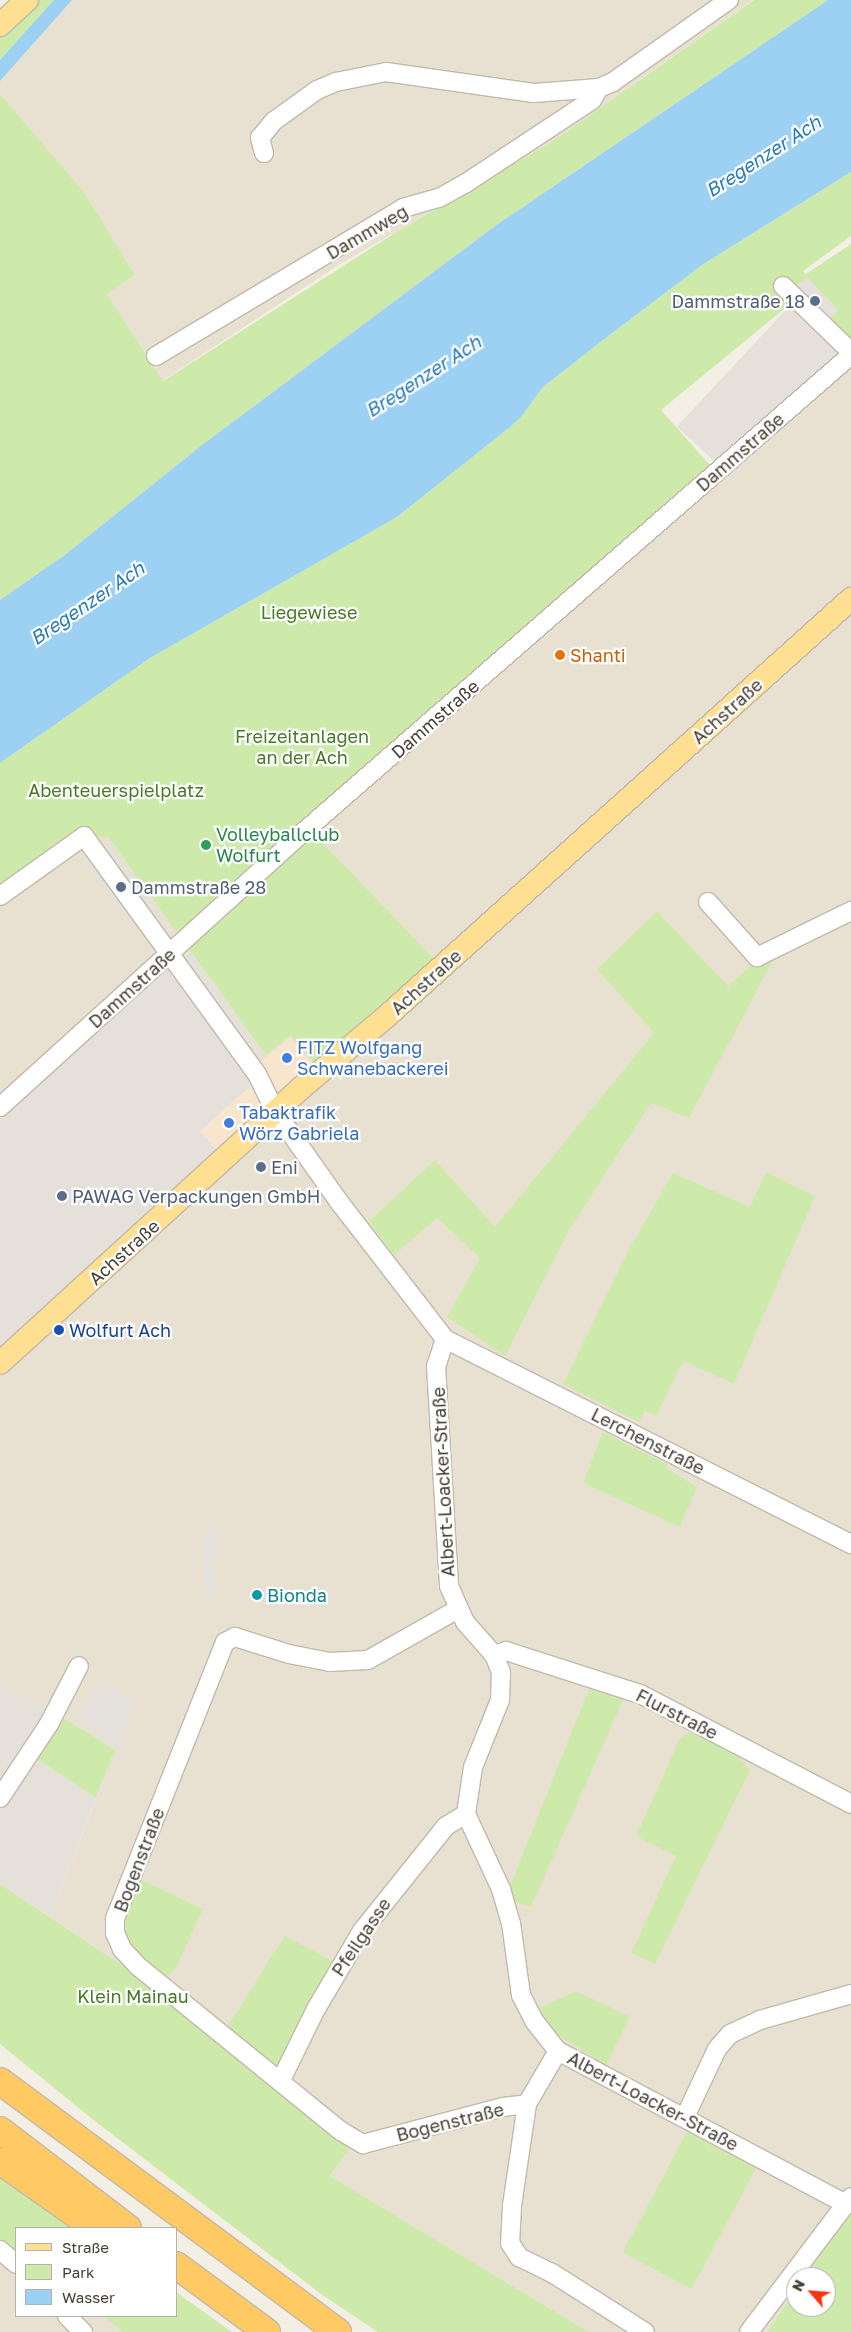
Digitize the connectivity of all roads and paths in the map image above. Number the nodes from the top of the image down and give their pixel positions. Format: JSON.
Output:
{"nodes":[{"id":1,"x":27,"y":0,"type":"edge"},
{"id":2,"x":729,"y":0,"type":"edge"},
{"id":3,"x":0,"y":25,"type":"edge"},
{"id":4,"x":599,"y":88,"type":"junction"},
{"id":5,"x":264,"y":153,"type":"dead end"},
{"id":6,"x":783,"y":286,"type":"dead end"},
{"id":7,"x":851,"y":353,"type":"edge"},
{"id":8,"x":156,"y":356,"type":"dead end"},
{"id":9,"x":851,"y":599,"type":"edge"},
{"id":10,"x":0,"y":896,"type":"edge"},
{"id":11,"x":708,"y":902,"type":"dead end"},
{"id":12,"x":851,"y":910,"type":"edge"},
{"id":13,"x":167,"y":954,"type":"junction"},
{"id":14,"x":0,"y":1107,"type":"edge"},
{"id":15,"x":275,"y":1111,"type":"junction"},
{"id":16,"x":445,"y":1339,"type":"junction"},
{"id":17,"x":0,"y":1363,"type":"edge"},
{"id":18,"x":851,"y":1544,"type":"edge"},
{"id":19,"x":458,"y":1609,"type":"junction"},
{"id":20,"x":494,"y":1655,"type":"junction"},
{"id":21,"x":79,"y":1666,"type":"dead end"},
{"id":22,"x":0,"y":1798,"type":"edge"},
{"id":23,"x":851,"y":1804,"type":"edge"},
{"id":24,"x":466,"y":1814,"type":"junction"},
{"id":25,"x":851,"y":1994,"type":"edge"},
{"id":26,"x":558,"y":2051,"type":"junction"},
{"id":27,"x":0,"y":2064,"type":"edge"},
{"id":28,"x":282,"y":2080,"type":"junction"},
{"id":29,"x":0,"y":2081,"type":"edge"},
{"id":30,"x":527,"y":2104,"type":"junction"},
{"id":31,"x":30,"y":2105,"type":"junction"},
{"id":32,"x":685,"y":2117,"type":"junction"},
{"id":33,"x":0,"y":2130,"type":"edge"},
{"id":34,"x":0,"y":2161,"type":"edge"},
{"id":35,"x":848,"y":2200,"type":"edge"},
{"id":36,"x":94,"y":2227,"type":"edge"},
{"id":37,"x":127,"y":2227,"type":"edge"},
{"id":38,"x":0,"y":2250,"type":"edge"},
{"id":39,"x":15,"y":2263,"type":"edge"},
{"id":40,"x":178,"y":2266,"type":"edge"},
{"id":41,"x":178,"y":2282,"type":"edge"},
{"id":42,"x":68,"y":2317,"type":"edge"},
{"id":43,"x":259,"y":2327,"type":"edge"},
{"id":44,"x":83,"y":2332,"type":"edge"},
{"id":45,"x":338,"y":2332,"type":"edge"},
{"id":46,"x":645,"y":2332,"type":"edge"},
{"id":47,"x":749,"y":2332,"type":"edge"}],
"edges":[{"from":1,"to":3,"type":"main road"},
{"from":2,"to":4,"type":"street"},
{"from":4,"to":5,"type":"street"},
{"from":4,"to":8,"type":"street","name":"Dammweg"},
{"from":6,"to":7,"type":"street","name":"Dammstraße"},
{"from":7,"to":13,"type":"street","name":"Dammstraße"},
{"from":9,"to":15,"type":"main road","name":"Achstraße"},
{"from":10,"to":13,"type":"street"},
{"from":11,"to":12,"type":"street"},
{"from":13,"to":14,"type":"street","name":"Dammstraße"},
{"from":13,"to":15,"type":"street"},
{"from":15,"to":16,"type":"street"},
{"from":15,"to":17,"type":"main road","name":"Achstraße"},
{"from":16,"to":18,"type":"street","name":"Lerchenstraße"},
{"from":16,"to":19,"type":"street","name":"Albert-Loacker-Straße"},
{"from":19,"to":20,"type":"street","name":"Albert-Loacker-Straße"},
{"from":19,"to":28,"type":"street","name":"Bogenstraße"},
{"from":20,"to":23,"type":"street","name":"Flurstraße"},
{"from":20,"to":24,"type":"street","name":"Albert-Loacker-Straße"},
{"from":21,"to":22,"type":"street"},
{"from":24,"to":26,"type":"street","name":"Albert-Loacker-Straße"},
{"from":24,"to":28,"type":"street","name":"Pfeilgasse"},
{"from":25,"to":32,"type":"street"},
{"from":26,"to":30,"type":"street","name":"Bogenstraße"},
{"from":26,"to":32,"type":"street","name":"Albert-Loacker-Straße"},
{"from":27,"to":31,"type":"highway"},
{"from":28,"to":30,"type":"street","name":"Bogenstraße"},
{"from":29,"to":31,"type":"highway"},
{"from":30,"to":46,"type":"street"},
{"from":31,"to":45,"type":"highway"},
{"from":32,"to":35,"type":"street","name":"Albert-Loacker-Straße"},
{"from":33,"to":37,"type":"highway"},
{"from":34,"to":36,"type":"highway"},
{"from":35,"to":47,"type":"street","name":"Albert-Loacker-Straße"},
{"from":38,"to":39,"type":"street"},
{"from":40,"to":43,"type":"highway"},
{"from":41,"to":43,"type":"highway"},
{"from":42,"to":44,"type":"street"}]}
